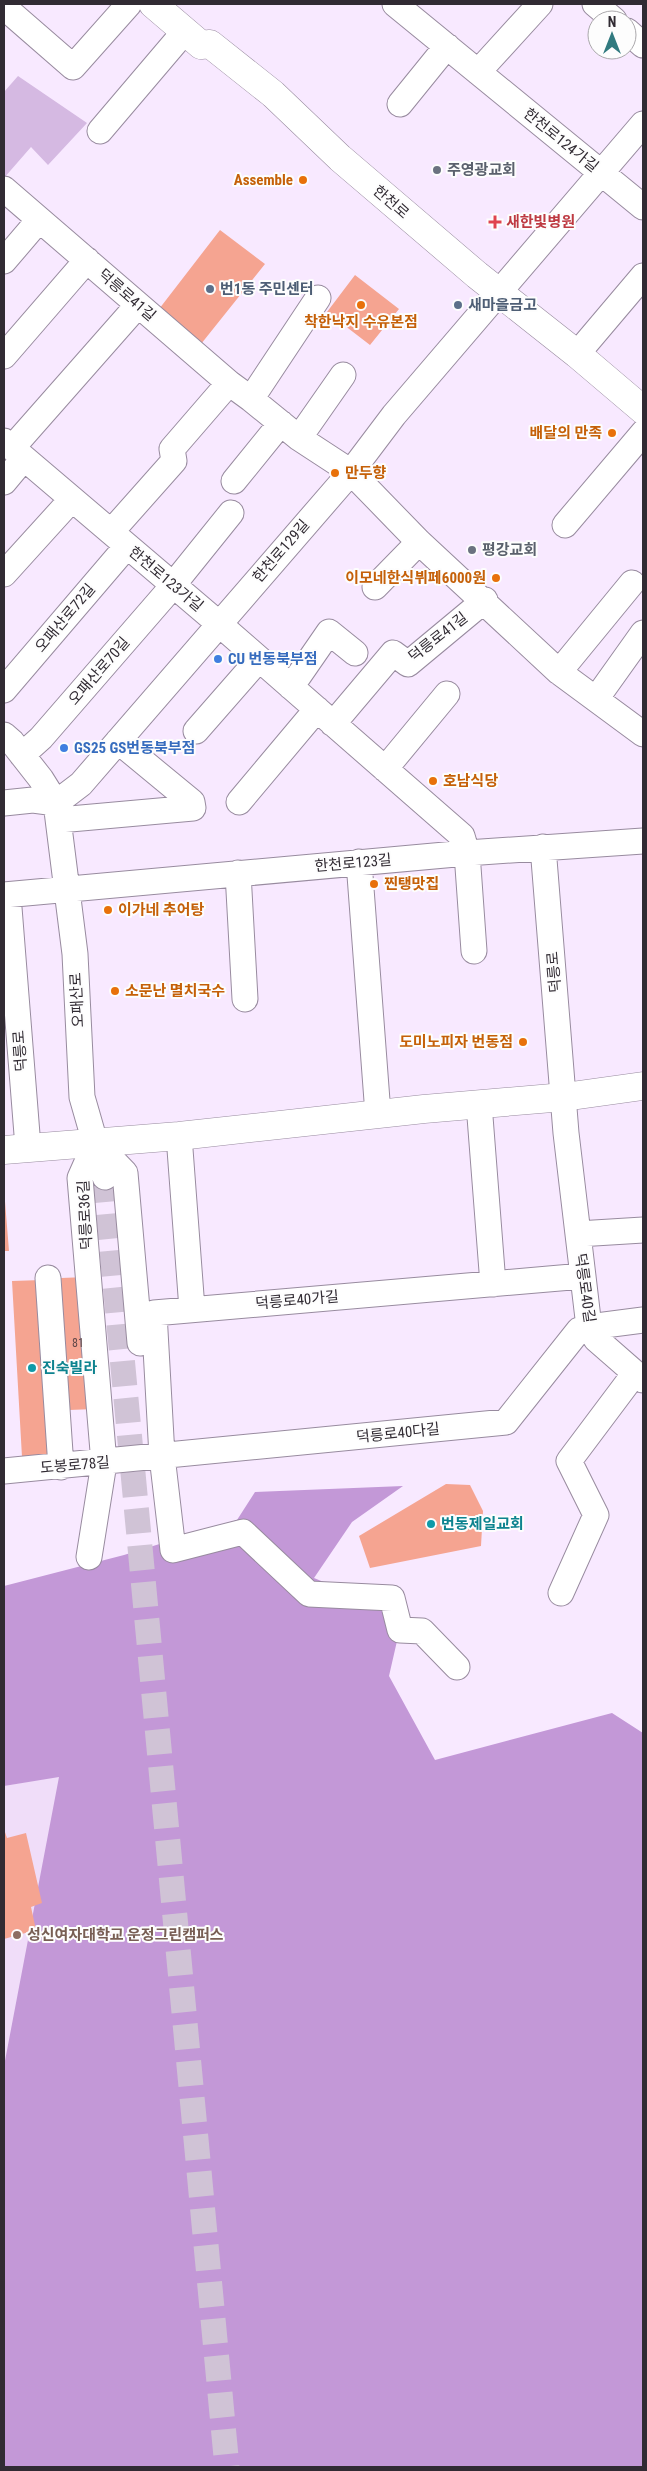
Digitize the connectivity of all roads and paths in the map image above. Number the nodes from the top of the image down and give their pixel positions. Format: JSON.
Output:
{"nodes":[{"id":1,"x":129,"y":4,"type":"edge"},
{"id":2,"x":153,"y":4,"type":"edge"},
{"id":3,"x":177,"y":4,"type":"edge"},
{"id":4,"x":395,"y":4,"type":"edge"},
{"id":5,"x":540,"y":4,"type":"edge"},
{"id":6,"x":4,"y":7,"type":"edge"},
{"id":7,"x":185,"y":31,"type":"junction"},
{"id":8,"x":210,"y":44,"type":"junction"},
{"id":9,"x":447,"y":46,"type":"junction"},
{"id":10,"x":478,"y":72,"type":"junction"},
{"id":11,"x":400,"y":104,"type":"dead end"},
{"id":12,"x":643,"y":124,"type":"edge"},
{"id":13,"x":100,"y":131,"type":"dead end"},
{"id":14,"x":602,"y":174,"type":"junction"},
{"id":15,"x":4,"y":189,"type":"edge"},
{"id":16,"x":643,"y":207,"type":"edge"},
{"id":17,"x":39,"y":220,"type":"junction"},
{"id":18,"x":4,"y":260,"type":"edge"},
{"id":19,"x":87,"y":260,"type":"junction"},
{"id":20,"x":643,"y":276,"type":"edge"},
{"id":21,"x":498,"y":292,"type":"junction"},
{"id":22,"x":318,"y":298,"type":"dead end"},
{"id":23,"x":138,"y":305,"type":"junction"},
{"id":24,"x":577,"y":354,"type":"junction"},
{"id":25,"x":4,"y":356,"type":"edge"},
{"id":26,"x":342,"y":375,"type":"dead end"},
{"id":27,"x":229,"y":383,"type":"junction"},
{"id":28,"x":252,"y":398,"type":"junction"},
{"id":29,"x":643,"y":410,"type":"edge"},
{"id":30,"x":290,"y":430,"type":"junction"},
{"id":31,"x":643,"y":433,"type":"edge"},
{"id":32,"x":13,"y":449,"type":"edge"},
{"id":33,"x":351,"y":472,"type":"junction"},
{"id":34,"x":234,"y":481,"type":"dead end"},
{"id":35,"x":4,"y":482,"type":"edge"},
{"id":36,"x":72,"y":499,"type":"junction"},
{"id":37,"x":231,"y":513,"type":"dead end"},
{"id":38,"x":565,"y":525,"type":"dead end"},
{"id":39,"x":119,"y":539,"type":"junction"},
{"id":40,"x":419,"y":542,"type":"junction"},
{"id":41,"x":4,"y":574,"type":"edge"},
{"id":42,"x":632,"y":582,"type":"dead end"},
{"id":43,"x":172,"y":584,"type":"junction"},
{"id":44,"x":375,"y":587,"type":"dead end"},
{"id":45,"x":484,"y":600,"type":"junction"},
{"id":46,"x":218,"y":623,"type":"junction"},
{"id":47,"x":643,"y":633,"type":"edge"},
{"id":48,"x":355,"y":653,"type":"dead end"},
{"id":49,"x":259,"y":659,"type":"junction"},
{"id":50,"x":559,"y":672,"type":"junction"},
{"id":51,"x":291,"y":687,"type":"junction"},
{"id":52,"x":4,"y":690,"type":"edge"},
{"id":53,"x":447,"y":694,"type":"dead end"},
{"id":54,"x":596,"y":700,"type":"junction"},
{"id":55,"x":325,"y":717,"type":"junction"},
{"id":56,"x":196,"y":731,"type":"dead end"},
{"id":57,"x":643,"y":734,"type":"edge"},
{"id":58,"x":4,"y":735,"type":"edge"},
{"id":59,"x":118,"y":741,"type":"junction"},
{"id":60,"x":22,"y":755,"type":"junction"},
{"id":61,"x":386,"y":770,"type":"junction"},
{"id":62,"x":239,"y":802,"type":"dead end"},
{"id":63,"x":4,"y":803,"type":"edge"},
{"id":64,"x":57,"y":812,"type":"junction"},
{"id":65,"x":643,"y":841,"type":"edge"},
{"id":66,"x":543,"y":847,"type":"junction"},
{"id":67,"x":467,"y":852,"type":"junction"},
{"id":68,"x":359,"y":862,"type":"junction"},
{"id":69,"x":238,"y":873,"type":"junction"},
{"id":70,"x":67,"y":888,"type":"junction"},
{"id":71,"x":6,"y":895,"type":"edge"},
{"id":72,"x":474,"y":951,"type":"dead end"},
{"id":73,"x":245,"y":999,"type":"dead end"},
{"id":74,"x":643,"y":1086,"type":"edge"},
{"id":75,"x":564,"y":1097,"type":"junction"},
{"id":76,"x":480,"y":1104,"type":"junction"},
{"id":77,"x":378,"y":1114,"type":"junction"},
{"id":78,"x":179,"y":1136,"type":"junction"},
{"id":79,"x":96,"y":1142,"type":"junction"},
{"id":80,"x":16,"y":1149,"type":"edge"},
{"id":81,"x":105,"y":1176,"type":"tunnel mouth"},
{"id":82,"x":643,"y":1230,"type":"edge"},
{"id":83,"x":578,"y":1234,"type":"junction"},
{"id":84,"x":583,"y":1276,"type":"junction"},
{"id":85,"x":48,"y":1278,"type":"dead end"},
{"id":86,"x":493,"y":1284,"type":"junction"},
{"id":87,"x":192,"y":1309,"type":"junction"},
{"id":88,"x":643,"y":1320,"type":"edge"},
{"id":89,"x":589,"y":1327,"type":"junction"},
{"id":90,"x":639,"y":1376,"type":"edge"},
{"id":91,"x":154,"y":1457,"type":"junction"},
{"id":92,"x":104,"y":1463,"type":"junction"},
{"id":93,"x":61,"y":1466,"type":"junction"},
{"id":94,"x":4,"y":1471,"type":"edge"},
{"id":95,"x":89,"y":1557,"type":"dead end"},
{"id":96,"x":561,"y":1593,"type":"dead end"},
{"id":97,"x":457,"y":1668,"type":"dead end"}],
"edges":[{"from":1,"to":6,"type":"street"},
{"from":2,"to":7,"type":"main road","name":"한천로"},
{"from":3,"to":8,"type":"main road","name":"한천로"},
{"from":4,"to":9,"type":"street","name":"한천로124가길"},
{"from":5,"to":10,"type":"street"},
{"from":7,"to":8,"type":"main road","name":"한천로"},
{"from":7,"to":13,"type":"street"},
{"from":8,"to":21,"type":"main road","name":"한천로"},
{"from":9,"to":10,"type":"street","name":"한천로124가길"},
{"from":9,"to":11,"type":"street"},
{"from":10,"to":14,"type":"street","name":"한천로124가길"},
{"from":12,"to":14,"type":"street","name":"한천로129길"},
{"from":14,"to":16,"type":"street","name":"한천로124가길"},
{"from":14,"to":21,"type":"street","name":"한천로129길"},
{"from":15,"to":17,"type":"street","name":"덕릉로41길"},
{"from":17,"to":18,"type":"street"},
{"from":17,"to":19,"type":"street","name":"덕릉로41길"},
{"from":19,"to":23,"type":"street","name":"덕릉로41길"},
{"from":19,"to":25,"type":"street"},
{"from":20,"to":24,"type":"street"},
{"from":21,"to":24,"type":"main road","name":"한천로"},
{"from":21,"to":33,"type":"street","name":"한천로129길"},
{"from":22,"to":28,"type":"street"},
{"from":23,"to":27,"type":"street","name":"덕릉로41길"},
{"from":23,"to":32,"type":"street"},
{"from":24,"to":29,"type":"main road","name":"한천로"},
{"from":26,"to":30,"type":"street"},
{"from":27,"to":28,"type":"street","name":"덕릉로41길"},
{"from":27,"to":39,"type":"street","name":"오패산로72길"},
{"from":28,"to":30,"type":"street","name":"덕릉로41길"},
{"from":30,"to":33,"type":"street","name":"덕릉로41길"},
{"from":30,"to":34,"type":"street"},
{"from":31,"to":38,"type":"street"},
{"from":32,"to":35,"type":"street"},
{"from":32,"to":36,"type":"street","name":"한천로123가길"},
{"from":33,"to":40,"type":"street","name":"덕릉로41길"},
{"from":33,"to":46,"type":"street","name":"한천로129길"},
{"from":36,"to":39,"type":"street","name":"한천로123가길"},
{"from":36,"to":41,"type":"street"},
{"from":37,"to":43,"type":"street","name":"오패산로70길"},
{"from":39,"to":43,"type":"street","name":"한천로123가길"},
{"from":39,"to":52,"type":"street","name":"오패산로72길"},
{"from":40,"to":44,"type":"street"},
{"from":40,"to":45,"type":"street","name":"덕릉로41길"},
{"from":42,"to":50,"type":"street"},
{"from":43,"to":46,"type":"street","name":"한천로123가길"},
{"from":43,"to":60,"type":"street","name":"오패산로70길"},
{"from":45,"to":50,"type":"street","name":"덕릉로41길"},
{"from":45,"to":55,"type":"street","name":"덕릉로41길"},
{"from":46,"to":49,"type":"street","name":"한천로123가길"},
{"from":46,"to":59,"type":"street","name":"한천로129길"},
{"from":47,"to":54,"type":"street"},
{"from":48,"to":51,"type":"street"},
{"from":49,"to":51,"type":"street","name":"한천로123가길"},
{"from":49,"to":56,"type":"street"},
{"from":50,"to":54,"type":"street","name":"덕릉로41길"},
{"from":51,"to":55,"type":"street","name":"한천로123가길"},
{"from":53,"to":61,"type":"street"},
{"from":54,"to":57,"type":"street","name":"덕릉로41길"},
{"from":55,"to":61,"type":"street","name":"한천로123가길"},
{"from":55,"to":62,"type":"street"},
{"from":58,"to":60,"type":"street","name":"오패산로"},
{"from":59,"to":64,"type":"street","name":"한천로129길"},
{"from":59,"to":64,"type":"street"},
{"from":60,"to":64,"type":"street","name":"오패산로"},
{"from":61,"to":67,"type":"street","name":"한천로123가길"},
{"from":63,"to":64,"type":"street"},
{"from":64,"to":70,"type":"street","name":"오패산로"},
{"from":65,"to":66,"type":"street","name":"한천로123길"},
{"from":66,"to":67,"type":"street","name":"한천로123길"},
{"from":66,"to":75,"type":"street","name":"덕릉로"},
{"from":67,"to":68,"type":"street","name":"한천로123길"},
{"from":67,"to":72,"type":"street"},
{"from":68,"to":69,"type":"street","name":"한천로123길"},
{"from":68,"to":77,"type":"street"},
{"from":69,"to":70,"type":"street","name":"한천로123길"},
{"from":69,"to":73,"type":"street"},
{"from":70,"to":71,"type":"street","name":"한천로123길"},
{"from":70,"to":79,"type":"street","name":"오패산로"},
{"from":71,"to":80,"type":"street","name":"덕릉로"},
{"from":74,"to":75,"type":"main road","name":"덕릉로"},
{"from":75,"to":76,"type":"main road","name":"덕릉로"},
{"from":75,"to":83,"type":"street","name":"덕릉로40길"},
{"from":76,"to":77,"type":"main road","name":"덕릉로"},
{"from":76,"to":86,"type":"street"},
{"from":77,"to":78,"type":"main road","name":"덕릉로"},
{"from":78,"to":79,"type":"main road","name":"덕릉로"},
{"from":78,"to":87,"type":"street"},
{"from":79,"to":80,"type":"main road","name":"덕릉로"},
{"from":79,"to":81,"type":"street","name":"오패산로"},
{"from":79,"to":91,"type":"street"},
{"from":79,"to":92,"type":"street","name":"덕릉로36길"},
{"from":82,"to":83,"type":"street","name":"덕릉로40길"},
{"from":83,"to":84,"type":"street","name":"덕릉로40길"},
{"from":84,"to":86,"type":"street","name":"덕릉로40가길"},
{"from":84,"to":89,"type":"street","name":"덕릉로40길"},
{"from":85,"to":93,"type":"street"},
{"from":86,"to":87,"type":"street","name":"덕릉로40가길"},
{"from":87,"to":91,"type":"street","name":"덕릉로40가길"},
{"from":88,"to":89,"type":"street"},
{"from":89,"to":90,"type":"street","name":"덕릉로40길"},
{"from":89,"to":91,"type":"street","name":"덕릉로40다길"},
{"from":90,"to":96,"type":"street"},
{"from":91,"to":92,"type":"street","name":"도봉로78길"},
{"from":91,"to":97,"type":"street"},
{"from":92,"to":93,"type":"street","name":"도봉로78길"},
{"from":92,"to":95,"type":"street","name":"덕릉로36길"},
{"from":93,"to":94,"type":"street","name":"도봉로78길"}]}
